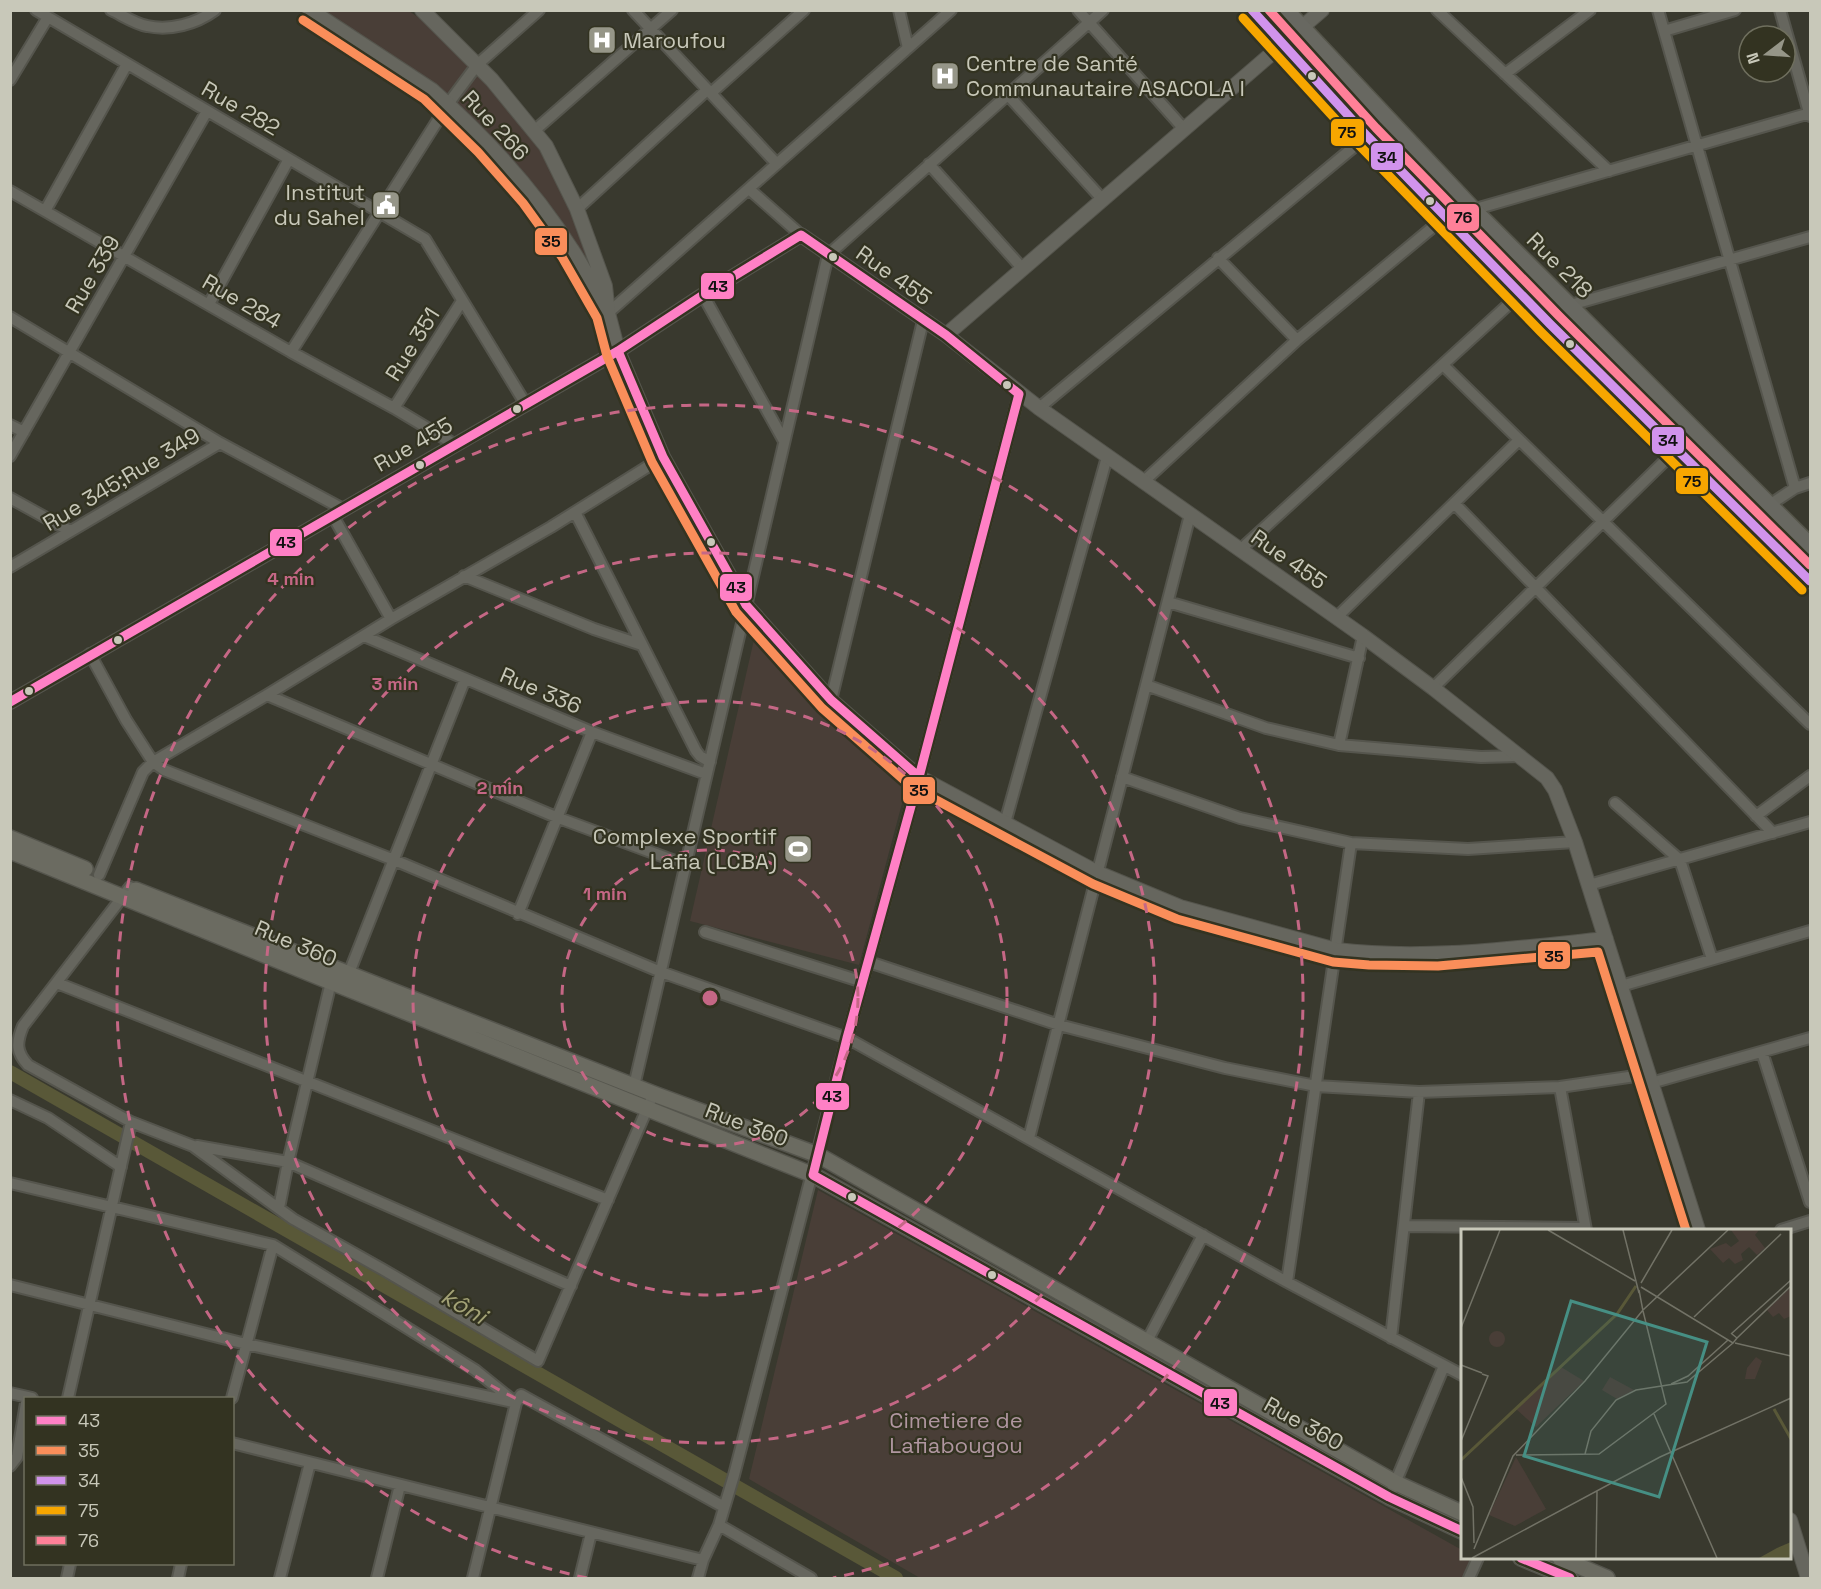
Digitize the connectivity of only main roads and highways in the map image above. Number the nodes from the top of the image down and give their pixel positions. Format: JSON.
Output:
{"nodes":[{"id":1,"x":1252,"y":10,"type":"edge"},
{"id":2,"x":1284,"y":10,"type":"edge"},
{"id":3,"x":1810,"y":547,"type":"edge"},
{"id":4,"x":1810,"y":581,"type":"edge"},
{"id":5,"x":10,"y":838,"type":"edge"},
{"id":6,"x":10,"y":851,"type":"edge"},
{"id":7,"x":127,"y":892,"type":"junction"},
{"id":8,"x":1392,"y":1490,"type":"junction"},
{"id":9,"x":1461,"y":1513,"type":"edge"},
{"id":10,"x":1461,"y":1530,"type":"edge"},
{"id":11,"x":1526,"y":1559,"type":"edge"},
{"id":12,"x":1564,"y":1559,"type":"edge"},
{"id":13,"x":1570,"y":1578,"type":"edge"},
{"id":14,"x":1607,"y":1578,"type":"edge"}],
"edges":[{"from":1,"to":4,"type":"highway"},
{"from":2,"to":3,"type":"highway","name":"Rue 218"},
{"from":5,"to":7,"type":"main road","name":"Rue 360"},
{"from":6,"to":7,"type":"main road","name":"Rue 360"},
{"from":7,"to":8,"type":"main road","name":"Rue 360"},
{"from":7,"to":8,"type":"main road","name":"Rue 360"},
{"from":8,"to":9,"type":"main road","name":"Rue 360"},
{"from":8,"to":10,"type":"main road","name":"Rue 360"},
{"from":11,"to":13,"type":"main road"},
{"from":12,"to":14,"type":"main road"}]}
